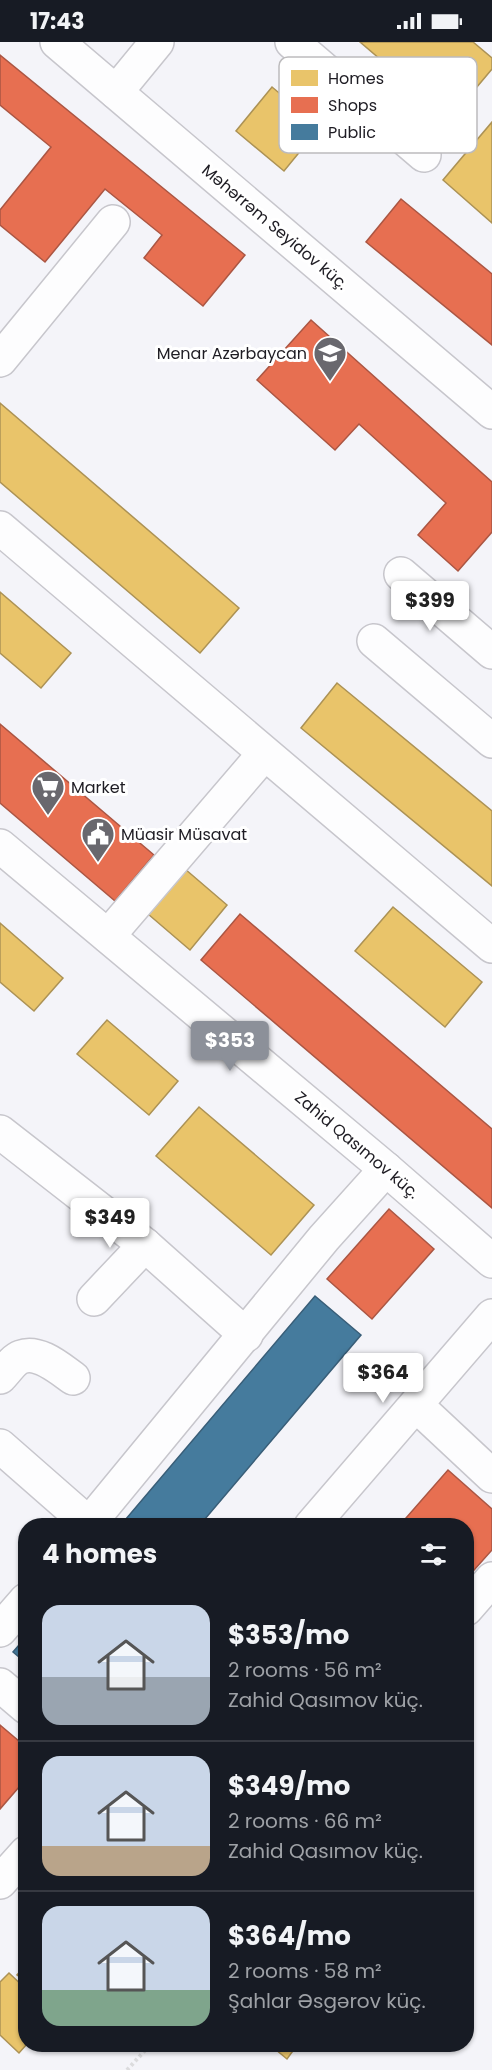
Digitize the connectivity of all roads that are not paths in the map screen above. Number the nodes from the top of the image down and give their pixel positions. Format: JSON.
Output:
{"nodes":[{"id":1,"x":57,"y":42,"type":"edge"},
{"id":2,"x":157,"y":42,"type":"edge"},
{"id":3,"x":292,"y":42,"type":"edge"},
{"id":4,"x":310,"y":57,"type":"edge"},
{"id":5,"x":117,"y":92,"type":"junction"},
{"id":6,"x":422,"y":153,"type":"edge"},
{"id":7,"x":424,"y":155,"type":"dead end"},
{"id":8,"x":113,"y":222,"type":"dead end"},
{"id":9,"x":0,"y":360,"type":"edge"},
{"id":10,"x":492,"y":412,"type":"edge"},
{"id":11,"x":0,"y":528,"type":"edge"},
{"id":12,"x":401,"y":574,"type":"dead end"},
{"id":13,"x":374,"y":641,"type":"dead end"},
{"id":14,"x":492,"y":652,"type":"edge"},
{"id":15,"x":492,"y":741,"type":"edge"},
{"id":16,"x":264,"y":754,"type":"junction"},
{"id":17,"x":0,"y":846,"type":"edge"},
{"id":18,"x":108,"y":936,"type":"junction"},
{"id":19,"x":492,"y":946,"type":"edge"},
{"id":20,"x":0,"y":1132,"type":"edge"},
{"id":21,"x":386,"y":1169,"type":"junction"},
{"id":22,"x":145,"y":1245,"type":"junction"},
{"id":23,"x":492,"y":1261,"type":"edge"},
{"id":24,"x":94,"y":1299,"type":"dead end"},
{"id":25,"x":492,"y":1316,"type":"edge"},
{"id":26,"x":246,"y":1335,"type":"junction"},
{"id":27,"x":0,"y":1377,"type":"edge"},
{"id":28,"x":74,"y":1378,"type":"dead end"},
{"id":29,"x":416,"y":1405,"type":"junction"},
{"id":30,"x":0,"y":1446,"type":"edge"},
{"id":31,"x":492,"y":1476,"type":"edge"},
{"id":32,"x":80,"y":1518,"type":"edge"},
{"id":33,"x":94,"y":1518,"type":"edge"},
{"id":34,"x":318,"y":1518,"type":"edge"},
{"id":35,"x":492,"y":1579,"type":"edge"},
{"id":36,"x":474,"y":1600,"type":"edge"},
{"id":37,"x":18,"y":1609,"type":"edge"},
{"id":38,"x":0,"y":1630,"type":"edge"},
{"id":39,"x":0,"y":1685,"type":"edge"},
{"id":40,"x":18,"y":1700,"type":"edge"},
{"id":41,"x":18,"y":1862,"type":"edge"},
{"id":42,"x":0,"y":1882,"type":"edge"}],
"edges":[{"from":1,"to":5,"type":"street","name":"Məhərrəm Seyidov küç."},
{"from":2,"to":5,"type":"street"},
{"from":3,"to":4,"type":"street"},
{"from":5,"to":10,"type":"street","name":"Məhərrəm Seyidov küç."},
{"from":6,"to":7,"type":"street"},
{"from":8,"to":9,"type":"street"},
{"from":11,"to":16,"type":"street"},
{"from":12,"to":14,"type":"street"},
{"from":13,"to":15,"type":"street"},
{"from":16,"to":18,"type":"street"},
{"from":16,"to":19,"type":"street"},
{"from":17,"to":18,"type":"street","name":"Zahid Qasımov küç."},
{"from":18,"to":21,"type":"street","name":"Zahid Qasımov küç."},
{"from":20,"to":22,"type":"street"},
{"from":21,"to":23,"type":"street","name":"Zahid Qasımov küç."},
{"from":21,"to":26,"type":"street"},
{"from":22,"to":24,"type":"street"},
{"from":22,"to":26,"type":"street"},
{"from":25,"to":29,"type":"street"},
{"from":26,"to":33,"type":"street"},
{"from":27,"to":28,"type":"street"},
{"from":29,"to":31,"type":"street"},
{"from":29,"to":34,"type":"street"},
{"from":30,"to":32,"type":"street"},
{"from":35,"to":36,"type":"street"},
{"from":37,"to":38,"type":"street"},
{"from":39,"to":40,"type":"street"},
{"from":41,"to":42,"type":"street"}]}
